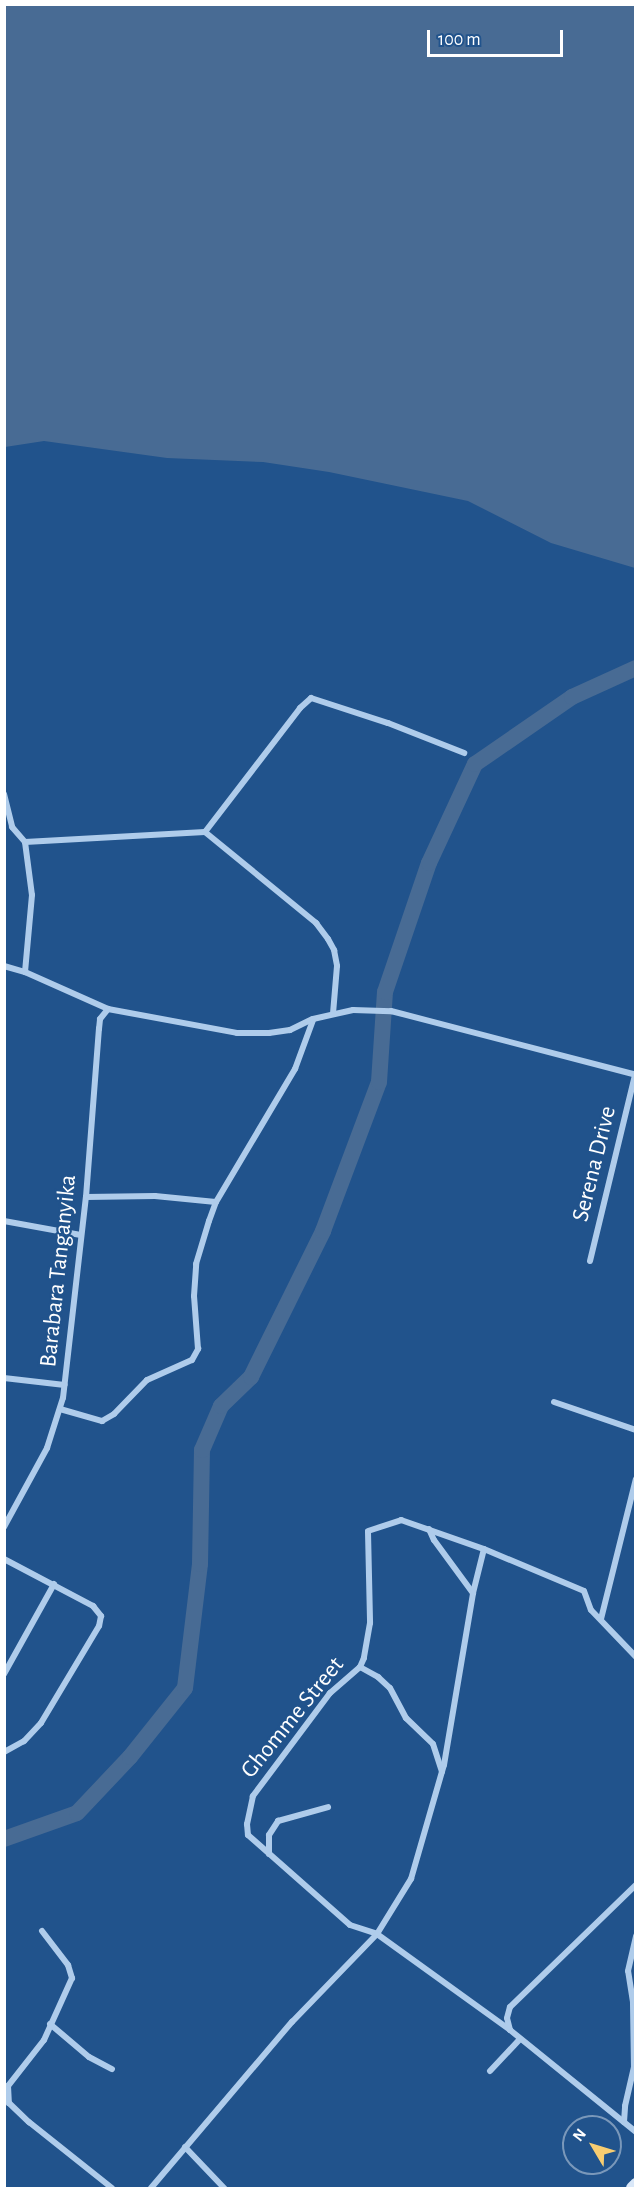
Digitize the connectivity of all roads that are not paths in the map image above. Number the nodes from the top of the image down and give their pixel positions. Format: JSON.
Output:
{"nodes":[{"id":1,"x":464,"y":753,"type":"dead end"},
{"id":2,"x":4,"y":794,"type":"edge"},
{"id":3,"x":206,"y":832,"type":"junction"},
{"id":4,"x":25,"y":842,"type":"junction"},
{"id":5,"x":4,"y":966,"type":"edge"},
{"id":6,"x":25,"y":972,"type":"junction"},
{"id":7,"x":108,"y":1009,"type":"junction"},
{"id":8,"x":333,"y":1014,"type":"junction"},
{"id":9,"x":313,"y":1019,"type":"junction"},
{"id":10,"x":635,"y":1075,"type":"edge"},
{"id":11,"x":86,"y":1197,"type":"junction"},
{"id":12,"x":216,"y":1202,"type":"junction"},
{"id":13,"x":4,"y":1221,"type":"edge"},
{"id":14,"x":81,"y":1235,"type":"junction"},
{"id":15,"x":590,"y":1261,"type":"dead end"},
{"id":16,"x":4,"y":1378,"type":"edge"},
{"id":17,"x":65,"y":1385,"type":"junction"},
{"id":18,"x":554,"y":1402,"type":"dead end"},
{"id":19,"x":60,"y":1409,"type":"junction"},
{"id":20,"x":636,"y":1430,"type":"edge"},
{"id":21,"x":636,"y":1479,"type":"edge"},
{"id":22,"x":4,"y":1527,"type":"edge"},
{"id":23,"x":429,"y":1528,"type":"junction"},
{"id":24,"x":484,"y":1549,"type":"junction"},
{"id":25,"x":4,"y":1559,"type":"edge"},
{"id":26,"x":54,"y":1584,"type":"junction"},
{"id":27,"x":473,"y":1593,"type":"junction"},
{"id":28,"x":601,"y":1620,"type":"junction"},
{"id":29,"x":636,"y":1657,"type":"edge"},
{"id":30,"x":360,"y":1667,"type":"junction"},
{"id":31,"x":4,"y":1674,"type":"edge"},
{"id":32,"x":4,"y":1752,"type":"edge"},
{"id":33,"x":442,"y":1773,"type":"junction"},
{"id":34,"x":328,"y":1807,"type":"dead end"},
{"id":35,"x":269,"y":1854,"type":"junction"},
{"id":36,"x":636,"y":1885,"type":"edge"},
{"id":37,"x":42,"y":1931,"type":"dead end"},
{"id":38,"x":377,"y":1934,"type":"junction"},
{"id":39,"x":636,"y":1936,"type":"edge"},
{"id":40,"x":50,"y":2024,"type":"junction"},
{"id":41,"x":510,"y":2030,"type":"junction"},
{"id":42,"x":520,"y":2038,"type":"junction"},
{"id":43,"x":112,"y":2069,"type":"dead end"},
{"id":44,"x":490,"y":2071,"type":"dead end"},
{"id":45,"x":624,"y":2122,"type":"junction"},
{"id":46,"x":636,"y":2132,"type":"edge"},
{"id":47,"x":185,"y":2147,"type":"junction"},
{"id":48,"x":636,"y":2184,"type":"edge"},
{"id":49,"x":112,"y":2188,"type":"edge"},
{"id":50,"x":151,"y":2188,"type":"edge"},
{"id":51,"x":224,"y":2188,"type":"edge"},
{"id":52,"x":632,"y":2188,"type":"edge"}],
"edges":[{"from":1,"to":3,"type":"street"},
{"from":2,"to":4,"type":"street"},
{"from":3,"to":4,"type":"street"},
{"from":3,"to":8,"type":"street"},
{"from":4,"to":6,"type":"street"},
{"from":5,"to":6,"type":"street"},
{"from":6,"to":7,"type":"street"},
{"from":7,"to":9,"type":"street"},
{"from":7,"to":11,"type":"street","name":"Barabara Tanganyika"},
{"from":8,"to":9,"type":"street"},
{"from":8,"to":10,"type":"street"},
{"from":9,"to":12,"type":"street"},
{"from":10,"to":15,"type":"street","name":"Serena Drive"},
{"from":11,"to":12,"type":"street"},
{"from":11,"to":14,"type":"street","name":"Barabara Tanganyika"},
{"from":12,"to":19,"type":"street"},
{"from":13,"to":14,"type":"street"},
{"from":14,"to":17,"type":"street","name":"Barabara Tanganyika"},
{"from":16,"to":17,"type":"street"},
{"from":17,"to":19,"type":"street","name":"Barabara Tanganyika"},
{"from":18,"to":20,"type":"street"},
{"from":19,"to":22,"type":"street","name":"Barabara Tanganyika"},
{"from":21,"to":28,"type":"street"},
{"from":23,"to":24,"type":"street"},
{"from":23,"to":27,"type":"street"},
{"from":23,"to":30,"type":"street","name":"Ghomme Street"},
{"from":24,"to":27,"type":"street"},
{"from":24,"to":28,"type":"street"},
{"from":25,"to":26,"type":"street"},
{"from":26,"to":31,"type":"street"},
{"from":26,"to":32,"type":"street"},
{"from":27,"to":33,"type":"street"},
{"from":28,"to":29,"type":"street"},
{"from":30,"to":33,"type":"street"},
{"from":30,"to":35,"type":"street","name":"Ghomme Street"},
{"from":33,"to":38,"type":"street"},
{"from":34,"to":35,"type":"street"},
{"from":35,"to":38,"type":"street","name":"Ghomme Street"},
{"from":36,"to":41,"type":"street"},
{"from":37,"to":40,"type":"street"},
{"from":38,"to":41,"type":"street","name":"Ghomme Street"},
{"from":38,"to":47,"type":"street"},
{"from":39,"to":45,"type":"street"},
{"from":40,"to":43,"type":"street"},
{"from":40,"to":49,"type":"street"},
{"from":41,"to":42,"type":"street","name":"Ghomme Street"},
{"from":42,"to":44,"type":"street"},
{"from":42,"to":45,"type":"street","name":"Ghomme Street"},
{"from":45,"to":46,"type":"street","name":"Ghomme Street"},
{"from":47,"to":50,"type":"street"},
{"from":47,"to":51,"type":"street"},
{"from":48,"to":52,"type":"street"}]}
